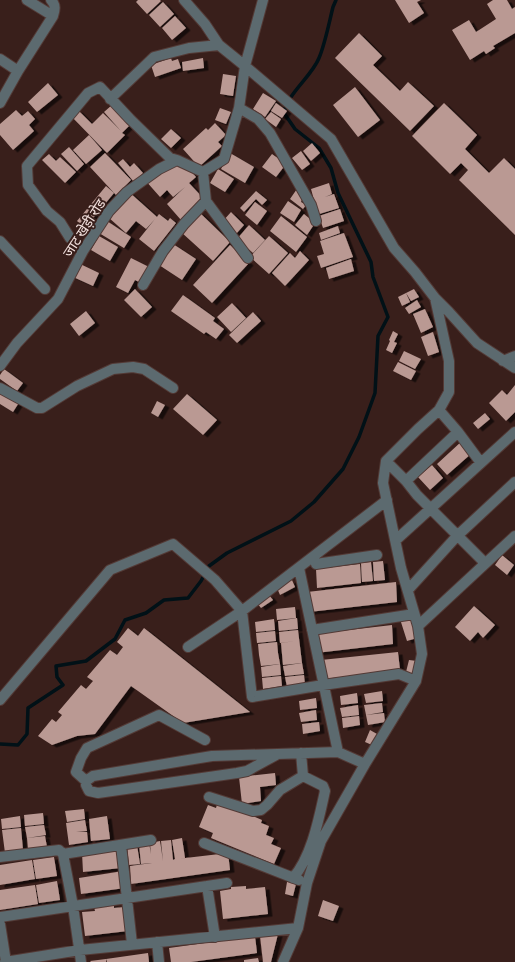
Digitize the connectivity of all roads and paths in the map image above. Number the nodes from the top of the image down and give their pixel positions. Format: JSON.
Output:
{"nodes":[{"id":1,"x":27,"y":0,"type":"edge"},
{"id":2,"x":51,"y":0,"type":"edge"},
{"id":3,"x":184,"y":0,"type":"edge"},
{"id":4,"x":263,"y":0,"type":"edge"},
{"id":5,"x":53,"y":16,"type":"junction"},
{"id":6,"x":219,"y":45,"type":"junction"},
{"id":7,"x":0,"y":59,"type":"edge"},
{"id":8,"x":245,"y":66,"type":"junction"},
{"id":9,"x":18,"y":70,"type":"junction"},
{"id":10,"x":110,"y":98,"type":"junction"},
{"id":11,"x":0,"y":103,"type":"edge"},
{"id":12,"x":239,"y":108,"type":"junction"},
{"id":13,"x":177,"y":160,"type":"junction"},
{"id":14,"x":203,"y":172,"type":"junction"},
{"id":15,"x":206,"y":201,"type":"junction"},
{"id":16,"x":316,"y":221,"type":"dead end"},
{"id":17,"x":0,"y":241,"type":"edge"},
{"id":18,"x":83,"y":251,"type":"junction"},
{"id":19,"x":248,"y":258,"type":"dead end"},
{"id":20,"x":143,"y":285,"type":"dead end"},
{"id":21,"x":45,"y":289,"type":"dead end"},
{"id":22,"x":435,"y":298,"type":"junction"},
{"id":23,"x":515,"y":356,"type":"edge"},
{"id":24,"x":503,"y":361,"type":"junction"},
{"id":25,"x":0,"y":366,"type":"edge"},
{"id":26,"x":515,"y":368,"type":"edge"},
{"id":27,"x":0,"y":388,"type":"edge"},
{"id":28,"x":173,"y":388,"type":"dead end"},
{"id":29,"x":439,"y":410,"type":"junction"},
{"id":30,"x":458,"y":432,"type":"junction"},
{"id":31,"x":515,"y":432,"type":"edge"},
{"id":32,"x":386,"y":461,"type":"junction"},
{"id":33,"x":481,"y":463,"type":"junction"},
{"id":34,"x":406,"y":481,"type":"junction"},
{"id":35,"x":515,"y":482,"type":"edge"},
{"id":36,"x":386,"y":500,"type":"junction"},
{"id":37,"x":430,"y":509,"type":"junction"},
{"id":38,"x":457,"y":536,"type":"junction"},
{"id":39,"x":515,"y":536,"type":"edge"},
{"id":40,"x":396,"y":540,"type":"junction"},
{"id":41,"x":320,"y":552,"type":"junction"},
{"id":42,"x":377,"y":555,"type":"dead end"},
{"id":43,"x":335,"y":560,"type":"junction"},
{"id":44,"x":484,"y":563,"type":"junction"},
{"id":45,"x":316,"y":564,"type":"dead end"},
{"id":46,"x":298,"y":568,"type":"junction"},
{"id":47,"x":408,"y":590,"type":"junction"},
{"id":48,"x":242,"y":611,"type":"junction"},
{"id":49,"x":414,"y":614,"type":"junction"},
{"id":50,"x":418,"y":626,"type":"junction"},
{"id":51,"x":312,"y":630,"type":"junction"},
{"id":52,"x":188,"y":648,"type":"dead end"},
{"id":53,"x":416,"y":681,"type":"junction"},
{"id":54,"x":323,"y":685,"type":"junction"},
{"id":55,"x":0,"y":700,"type":"edge"},
{"id":56,"x":205,"y":740,"type":"dead end"},
{"id":57,"x":338,"y":752,"type":"junction"},
{"id":58,"x":301,"y":753,"type":"junction"},
{"id":59,"x":278,"y":754,"type":"junction"},
{"id":60,"x":365,"y":764,"type":"junction"},
{"id":61,"x":303,"y":776,"type":"junction"},
{"id":62,"x":86,"y":781,"type":"junction"},
{"id":63,"x":209,"y":797,"type":"dead end"},
{"id":64,"x":151,"y":840,"type":"dead end"},
{"id":65,"x":204,"y":844,"type":"dead end"},
{"id":66,"x":121,"y":845,"type":"junction"},
{"id":67,"x":63,"y":854,"type":"junction"},
{"id":68,"x":0,"y":857,"type":"edge"},
{"id":69,"x":293,"y":878,"type":"junction"},
{"id":70,"x":227,"y":883,"type":"dead end"},
{"id":71,"x":307,"y":883,"type":"junction"},
{"id":72,"x":207,"y":886,"type":"junction"},
{"id":73,"x":128,"y":898,"type":"junction"},
{"id":74,"x":73,"y":906,"type":"junction"},
{"id":75,"x":0,"y":917,"type":"edge"},
{"id":76,"x":0,"y":924,"type":"edge"},
{"id":77,"x":298,"y":928,"type":"junction"},
{"id":78,"x":215,"y":937,"type":"junction"},
{"id":79,"x":157,"y":942,"type":"junction"},
{"id":80,"x":132,"y":944,"type":"junction"},
{"id":81,"x":80,"y":950,"type":"junction"},
{"id":82,"x":5,"y":962,"type":"edge"},
{"id":83,"x":81,"y":962,"type":"edge"},
{"id":84,"x":159,"y":962,"type":"edge"},
{"id":85,"x":284,"y":962,"type":"edge"}],
"edges":[{"from":1,"to":5,"type":"street"},
{"from":2,"to":5,"type":"street"},
{"from":3,"to":6,"type":"street"},
{"from":4,"to":8,"type":"street"},
{"from":5,"to":9,"type":"street"},
{"from":6,"to":8,"type":"street"},
{"from":6,"to":10,"type":"street"},
{"from":7,"to":9,"type":"street"},
{"from":8,"to":12,"type":"street"},
{"from":8,"to":22,"type":"street"},
{"from":9,"to":11,"type":"street"},
{"from":10,"to":13,"type":"street"},
{"from":10,"to":18,"type":"street"},
{"from":12,"to":14,"type":"street"},
{"from":12,"to":16,"type":"street"},
{"from":13,"to":14,"type":"street"},
{"from":13,"to":18,"type":"street","name":"जाट खेड़ी रोड"},
{"from":14,"to":15,"type":"street"},
{"from":15,"to":19,"type":"street"},
{"from":15,"to":20,"type":"street"},
{"from":17,"to":21,"type":"street"},
{"from":18,"to":25,"type":"street","name":"जाट खेड़ी रोड"},
{"from":22,"to":24,"type":"street"},
{"from":22,"to":29,"type":"street"},
{"from":23,"to":24,"type":"street"},
{"from":24,"to":26,"type":"street"},
{"from":27,"to":28,"type":"street"},
{"from":29,"to":30,"type":"street"},
{"from":29,"to":32,"type":"street"},
{"from":30,"to":33,"type":"street"},
{"from":30,"to":34,"type":"street"},
{"from":31,"to":33,"type":"street"},
{"from":32,"to":34,"type":"street"},
{"from":32,"to":36,"type":"street"},
{"from":33,"to":37,"type":"street"},
{"from":34,"to":37,"type":"street"},
{"from":35,"to":38,"type":"street"},
{"from":36,"to":40,"type":"street"},
{"from":36,"to":41,"type":"street"},
{"from":37,"to":38,"type":"street"},
{"from":37,"to":40,"type":"street"},
{"from":38,"to":44,"type":"street"},
{"from":38,"to":47,"type":"street"},
{"from":39,"to":44,"type":"street"},
{"from":40,"to":47,"type":"street"},
{"from":41,"to":43,"type":"street"},
{"from":41,"to":46,"type":"street"},
{"from":42,"to":43,"type":"street"},
{"from":43,"to":45,"type":"street"},
{"from":44,"to":50,"type":"street"},
{"from":46,"to":48,"type":"street"},
{"from":46,"to":51,"type":"street"},
{"from":47,"to":49,"type":"street"},
{"from":48,"to":52,"type":"street"},
{"from":48,"to":54,"type":"street"},
{"from":48,"to":55,"type":"street"},
{"from":49,"to":50,"type":"street"},
{"from":49,"to":51,"type":"street"},
{"from":50,"to":53,"type":"street"},
{"from":51,"to":54,"type":"street"},
{"from":53,"to":54,"type":"street"},
{"from":53,"to":60,"type":"street"},
{"from":54,"to":57,"type":"street"},
{"from":56,"to":62,"type":"street"},
{"from":57,"to":58,"type":"street"},
{"from":57,"to":60,"type":"street"},
{"from":58,"to":59,"type":"street"},
{"from":58,"to":61,"type":"street"},
{"from":59,"to":62,"type":"street"},
{"from":59,"to":62,"type":"street"},
{"from":60,"to":71,"type":"street"},
{"from":61,"to":63,"type":"street"},
{"from":61,"to":69,"type":"street"},
{"from":64,"to":66,"type":"street"},
{"from":65,"to":69,"type":"street"},
{"from":66,"to":67,"type":"street"},
{"from":66,"to":73,"type":"street"},
{"from":67,"to":68,"type":"street"},
{"from":67,"to":74,"type":"street"},
{"from":69,"to":71,"type":"street"},
{"from":70,"to":72,"type":"street"},
{"from":71,"to":77,"type":"street"},
{"from":72,"to":73,"type":"street"},
{"from":72,"to":78,"type":"street"},
{"from":73,"to":74,"type":"street"},
{"from":73,"to":80,"type":"street"},
{"from":74,"to":75,"type":"street"},
{"from":74,"to":81,"type":"street"},
{"from":76,"to":82,"type":"street"},
{"from":77,"to":78,"type":"street"},
{"from":77,"to":85,"type":"street"},
{"from":78,"to":79,"type":"street"},
{"from":79,"to":80,"type":"street"},
{"from":79,"to":84,"type":"street"},
{"from":80,"to":81,"type":"street"},
{"from":81,"to":82,"type":"street"},
{"from":81,"to":83,"type":"street"}]}
